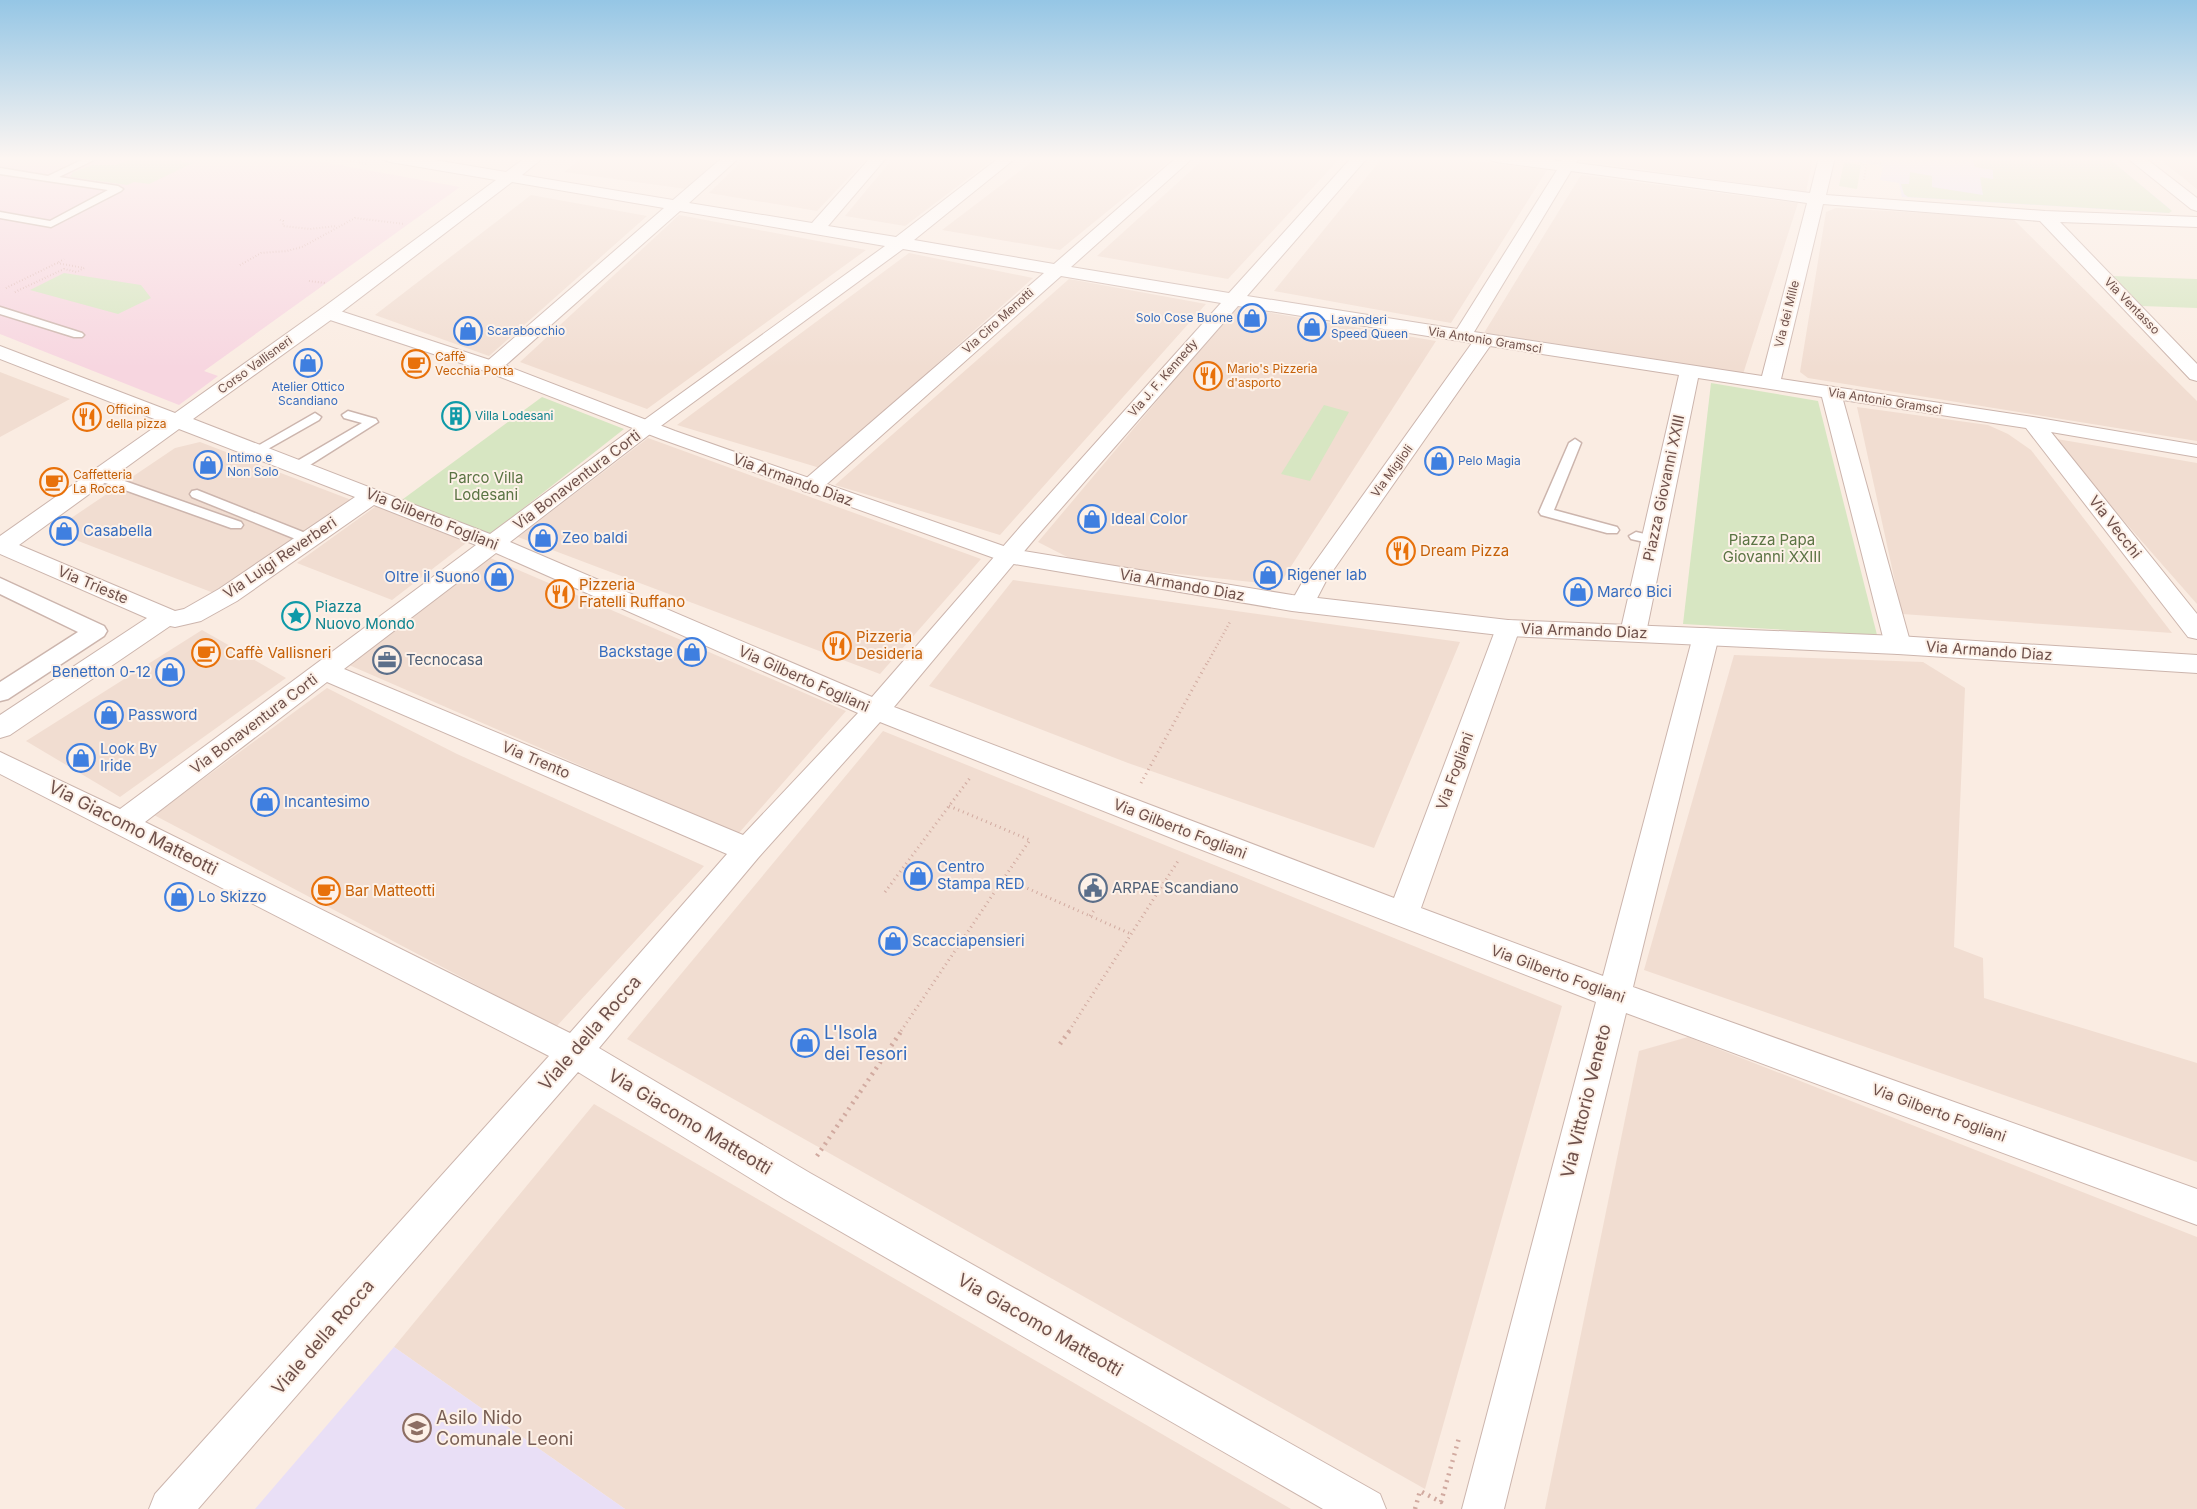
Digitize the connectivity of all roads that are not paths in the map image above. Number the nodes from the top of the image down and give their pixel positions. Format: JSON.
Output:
{"nodes":[{"id":1,"x":442,"y":227,"type":"edge"},
{"id":2,"x":653,"y":227,"type":"edge"},
{"id":3,"x":807,"y":227,"type":"edge"},
{"id":4,"x":920,"y":227,"type":"edge"},
{"id":5,"x":1104,"y":227,"type":"edge"},
{"id":6,"x":1297,"y":227,"type":"edge"},
{"id":7,"x":1529,"y":227,"type":"edge"},
{"id":8,"x":1809,"y":227,"type":"edge"},
{"id":9,"x":2056,"y":227,"type":"edge"},
{"id":10,"x":816,"y":229,"type":"joint"},
{"id":11,"x":900,"y":243,"type":"junction"},
{"id":12,"x":1056,"y":269,"type":"junction"},
{"id":13,"x":1233,"y":299,"type":"junction"},
{"id":14,"x":0,"y":310,"type":"edge"},
{"id":15,"x":328,"y":313,"type":"junction"},
{"id":16,"x":78,"y":335,"type":"dead end"},
{"id":17,"x":1462,"y":336,"type":"junction"},
{"id":18,"x":1484,"y":340,"type":"junction"},
{"id":19,"x":0,"y":352,"type":"edge"},
{"id":20,"x":492,"y":367,"type":"junction"},
{"id":21,"x":1689,"y":372,"type":"junction"},
{"id":22,"x":2197,"y":375,"type":"edge"},
{"id":23,"x":1770,"y":384,"type":"junction"},
{"id":24,"x":1830,"y":393,"type":"junction"},
{"id":25,"x":348,"y":415,"type":"dead end"},
{"id":26,"x":316,"y":417,"type":"dead end"},
{"id":27,"x":175,"y":421,"type":"junction"},
{"id":28,"x":2032,"y":424,"type":"junction"},
{"id":29,"x":647,"y":427,"type":"junction"},
{"id":30,"x":1575,"y":443,"type":"dead end"},
{"id":31,"x":255,"y":451,"type":"junction"},
{"id":32,"x":2197,"y":451,"type":"edge"},
{"id":33,"x":297,"y":467,"type":"junction"},
{"id":34,"x":99,"y":476,"type":"junction"},
{"id":35,"x":811,"y":486,"type":"junction"},
{"id":36,"x":197,"y":494,"type":"dead end"},
{"id":37,"x":373,"y":495,"type":"junction"},
{"id":38,"x":236,"y":525,"type":"dead end"},
{"id":39,"x":1612,"y":530,"type":"dead end"},
{"id":40,"x":308,"y":539,"type":"junction"},
{"id":41,"x":493,"y":543,"type":"junction"},
{"id":42,"x":1,"y":547,"type":"edge"},
{"id":43,"x":1008,"y":556,"type":"junction"},
{"id":44,"x":0,"y":586,"type":"edge"},
{"id":45,"x":1302,"y":604,"type":"junction"},
{"id":46,"x":176,"y":617,"type":"junction"},
{"id":47,"x":1508,"y":628,"type":"junction"},
{"id":48,"x":2197,"y":631,"type":"edge"},
{"id":49,"x":1633,"y":633,"type":"junction"},
{"id":50,"x":1706,"y":636,"type":"junction"},
{"id":51,"x":1898,"y":645,"type":"junction"},
{"id":52,"x":2197,"y":664,"type":"edge"},
{"id":53,"x":325,"y":671,"type":"junction"},
{"id":54,"x":0,"y":693,"type":"edge"},
{"id":55,"x":876,"y":710,"type":"junction"},
{"id":56,"x":0,"y":728,"type":"edge"},
{"id":57,"x":0,"y":762,"type":"edge"},
{"id":58,"x":122,"y":823,"type":"junction"},
{"id":59,"x":748,"y":850,"type":"junction"},
{"id":60,"x":1403,"y":915,"type":"junction"},
{"id":61,"x":1613,"y":994,"type":"junction"},
{"id":62,"x":574,"y":1051,"type":"junction"},
{"id":63,"x":2197,"y":1207,"type":"edge"},
{"id":64,"x":170,"y":1509,"type":"edge"},
{"id":65,"x":1365,"y":1509,"type":"edge"},
{"id":66,"x":1483,"y":1509,"type":"edge"}],
"edges":[{"from":1,"to":15,"type":"street","name":"Corso Vallisneri"},
{"from":2,"to":20,"type":"street"},
{"from":3,"to":10,"type":"street","name":"Via Antonio Gramsci"},
{"from":4,"to":11,"type":"street","name":"Via Bonaventura Corti"},
{"from":5,"to":12,"type":"street","name":"Via Ciro Menotti"},
{"from":6,"to":13,"type":"street","name":"Via J. F. Kennedy"},
{"from":7,"to":17,"type":"street"},
{"from":8,"to":23,"type":"street","name":"Via dei Mille"},
{"from":9,"to":22,"type":"street","name":"Via Ventasso"},
{"from":10,"to":11,"type":"street","name":"Via Antonio Gramsci"},
{"from":11,"to":12,"type":"street","name":"Via Antonio Gramsci"},
{"from":11,"to":29,"type":"street","name":"Via Bonaventura Corti"},
{"from":12,"to":13,"type":"street","name":"Via Antonio Gramsci"},
{"from":12,"to":35,"type":"street","name":"Via Ciro Menotti"},
{"from":13,"to":17,"type":"street","name":"Via Antonio Gramsci"},
{"from":13,"to":43,"type":"street","name":"Via J. F. Kennedy"},
{"from":14,"to":16,"type":"lane"},
{"from":15,"to":20,"type":"street","name":"Via Armando Diaz"},
{"from":15,"to":27,"type":"street","name":"Corso Vallisneri"},
{"from":17,"to":18,"type":"street","name":"Via Antonio Gramsci"},
{"from":18,"to":21,"type":"street","name":"Via Antonio Gramsci"},
{"from":18,"to":45,"type":"street","name":"Via Miglioli"},
{"from":19,"to":27,"type":"street","name":"Via Gilberto Fogliani"},
{"from":20,"to":29,"type":"street","name":"Via Armando Diaz"},
{"from":21,"to":23,"type":"street","name":"Via Antonio Gramsci"},
{"from":21,"to":49,"type":"street","name":"Piazza Giovanni XXIII"},
{"from":23,"to":24,"type":"street","name":"Via Antonio Gramsci"},
{"from":24,"to":28,"type":"street","name":"Via Antonio Gramsci"},
{"from":24,"to":51,"type":"street"},
{"from":25,"to":33,"type":"lane"},
{"from":26,"to":31,"type":"lane"},
{"from":27,"to":31,"type":"street","name":"Via Gilberto Fogliani"},
{"from":27,"to":34,"type":"street","name":"Corso Vallisneri"},
{"from":28,"to":32,"type":"street","name":"Via Antonio Gramsci"},
{"from":28,"to":48,"type":"street","name":"Via Vecchi"},
{"from":29,"to":35,"type":"street","name":"Via Armando Diaz"},
{"from":29,"to":41,"type":"street","name":"Via Bonaventura Corti"},
{"from":30,"to":39,"type":"lane"},
{"from":31,"to":33,"type":"street","name":"Via Gilberto Fogliani"},
{"from":33,"to":37,"type":"street","name":"Via Gilberto Fogliani"},
{"from":34,"to":38,"type":"lane"},
{"from":34,"to":42,"type":"street","name":"Corso Vallisneri"},
{"from":35,"to":43,"type":"street","name":"Via Armando Diaz"},
{"from":36,"to":40,"type":"lane"},
{"from":37,"to":40,"type":"street","name":"Via Luigi Reverberi"},
{"from":37,"to":41,"type":"street","name":"Via Gilberto Fogliani"},
{"from":40,"to":46,"type":"street","name":"Via Luigi Reverberi"},
{"from":41,"to":53,"type":"street","name":"Via Bonaventura Corti"},
{"from":41,"to":55,"type":"street","name":"Via Gilberto Fogliani"},
{"from":42,"to":46,"type":"street","name":"Via Trieste"},
{"from":43,"to":45,"type":"street","name":"Via Armando Diaz"},
{"from":43,"to":55,"type":"street","name":"Viale della Rocca"},
{"from":44,"to":54,"type":"street"},
{"from":45,"to":47,"type":"street","name":"Via Armando Diaz"},
{"from":46,"to":56,"type":"street","name":"Via Luigi Reverberi"},
{"from":47,"to":49,"type":"street","name":"Via Armando Diaz"},
{"from":47,"to":60,"type":"street","name":"Via Fogliani"},
{"from":49,"to":50,"type":"street","name":"Via Armando Diaz"},
{"from":50,"to":51,"type":"street","name":"Via Armando Diaz"},
{"from":50,"to":61,"type":"street","name":"Via Vittorio Veneto"},
{"from":51,"to":52,"type":"street","name":"Via Armando Diaz"},
{"from":53,"to":58,"type":"street","name":"Via Bonaventura Corti"},
{"from":53,"to":59,"type":"street","name":"Via Trento"},
{"from":55,"to":59,"type":"street","name":"Viale della Rocca"},
{"from":55,"to":60,"type":"street","name":"Via Gilberto Fogliani"},
{"from":57,"to":58,"type":"street","name":"Via Giacomo Matteotti"},
{"from":58,"to":62,"type":"street","name":"Via Giacomo Matteotti"},
{"from":59,"to":62,"type":"street","name":"Viale della Rocca"},
{"from":60,"to":61,"type":"street","name":"Via Gilberto Fogliani"},
{"from":61,"to":63,"type":"street","name":"Via Gilberto Fogliani"},
{"from":61,"to":66,"type":"street","name":"Via Vittorio Veneto"},
{"from":62,"to":64,"type":"street","name":"Viale della Rocca"},
{"from":62,"to":65,"type":"street","name":"Via Giacomo Matteotti"}]}
